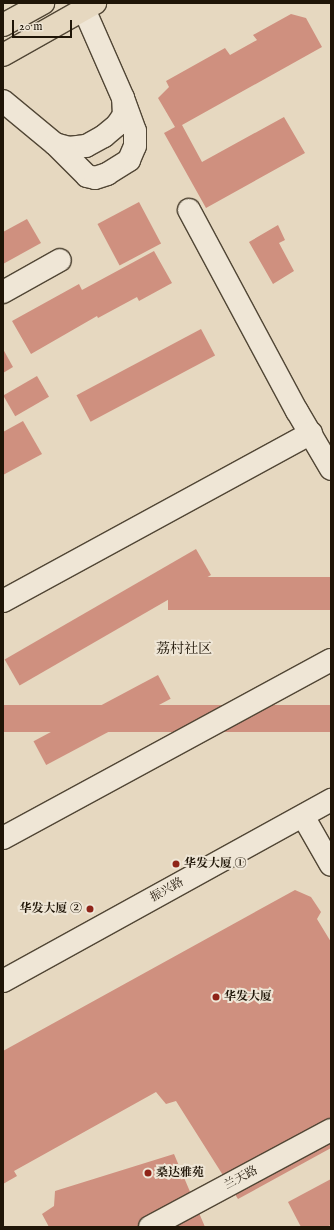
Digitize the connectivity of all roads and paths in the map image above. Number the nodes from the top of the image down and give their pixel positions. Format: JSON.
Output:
{"nodes":[{"id":1,"x":43,"y":3,"type":"edge"},
{"id":2,"x":89,"y":6,"type":"edge"},
{"id":3,"x":3,"y":25,"type":"edge"},
{"id":4,"x":3,"y":55,"type":"edge"},
{"id":5,"x":123,"y":98,"type":"junction"},
{"id":6,"x":3,"y":101,"type":"edge"},
{"id":7,"x":55,"y":144,"type":"junction"},
{"id":8,"x":189,"y":210,"type":"dead end"},
{"id":9,"x":60,"y":260,"type":"dead end"},
{"id":10,"x":3,"y":292,"type":"edge"},
{"id":11,"x":311,"y":433,"type":"junction"},
{"id":12,"x":331,"y":469,"type":"edge"},
{"id":13,"x":3,"y":601,"type":"edge"},
{"id":14,"x":331,"y":660,"type":"edge"},
{"id":15,"x":331,"y":800,"type":"edge"},
{"id":16,"x":303,"y":816,"type":"junction"},
{"id":17,"x":3,"y":838,"type":"edge"},
{"id":18,"x":331,"y":865,"type":"edge"},
{"id":19,"x":3,"y":980,"type":"edge"},
{"id":20,"x":331,"y":1130,"type":"edge"},
{"id":21,"x":150,"y":1227,"type":"edge"}],
"edges":[{"from":1,"to":3,"type":"main road"},
{"from":2,"to":4,"type":"main road"},
{"from":2,"to":5,"type":"street"},
{"from":5,"to":7,"type":"street"},
{"from":5,"to":7,"type":"street"},
{"from":6,"to":7,"type":"street"},
{"from":8,"to":11,"type":"street"},
{"from":9,"to":10,"type":"street"},
{"from":11,"to":12,"type":"street"},
{"from":11,"to":13,"type":"street"},
{"from":14,"to":17,"type":"street"},
{"from":15,"to":16,"type":"street","name":"振兴路"},
{"from":16,"to":18,"type":"street"},
{"from":16,"to":19,"type":"street","name":"振兴路"},
{"from":20,"to":21,"type":"street","name":"兰天路"}]}
